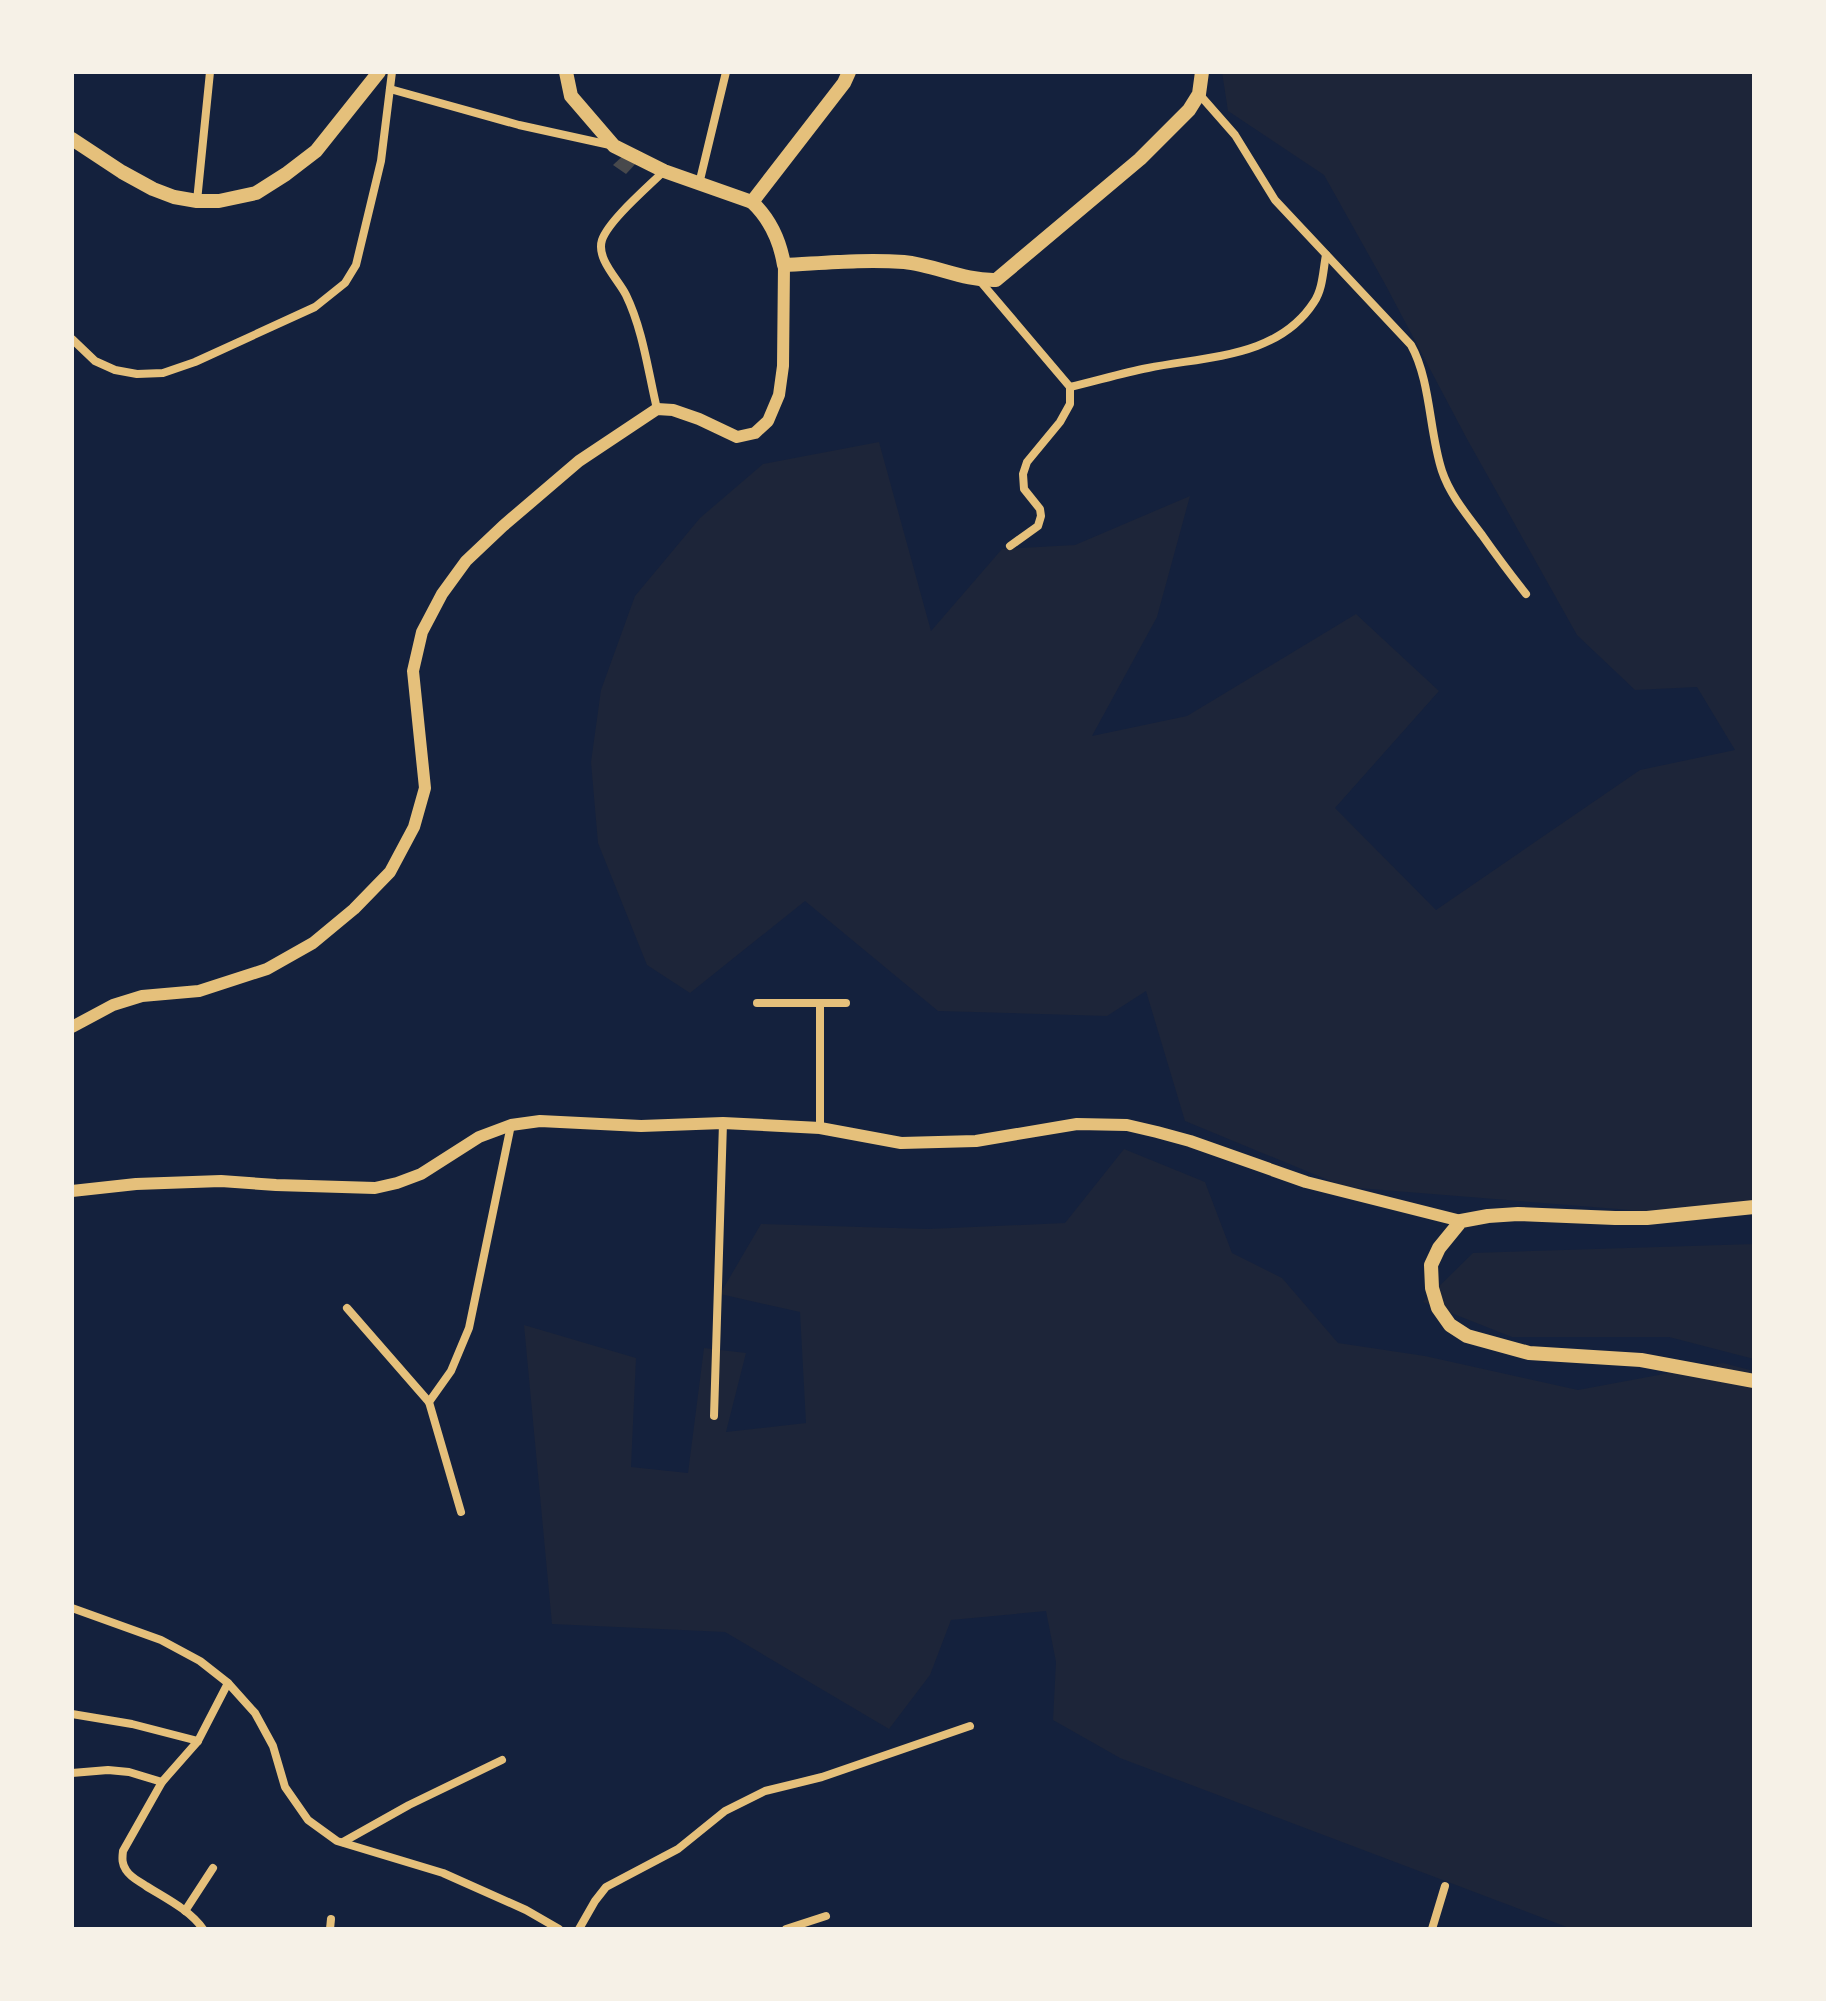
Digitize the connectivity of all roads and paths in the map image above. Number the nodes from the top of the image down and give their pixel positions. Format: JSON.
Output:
{"nodes":[{"id":1,"x":210,"y":72,"type":"edge"},
{"id":2,"x":379,"y":72,"type":"edge"},
{"id":3,"x":392,"y":72,"type":"edge"},
{"id":4,"x":566,"y":72,"type":"edge"},
{"id":5,"x":726,"y":72,"type":"edge"},
{"id":6,"x":849,"y":72,"type":"edge"},
{"id":7,"x":1202,"y":72,"type":"edge"},
{"id":8,"x":390,"y":89,"type":"junction"},
{"id":9,"x":1199,"y":94,"type":"junction"},
{"id":10,"x":72,"y":139,"type":"edge"},
{"id":11,"x":614,"y":146,"type":"junction"},
{"id":12,"x":664,"y":171,"type":"junction"},
{"id":13,"x":699,"y":184,"type":"junction"},
{"id":14,"x":197,"y":201,"type":"junction"},
{"id":15,"x":752,"y":202,"type":"junction"},
{"id":16,"x":1326,"y":255,"type":"junction"},
{"id":17,"x":784,"y":265,"type":"junction"},
{"id":18,"x":980,"y":280,"type":"junction"},
{"id":19,"x":72,"y":339,"type":"edge"},
{"id":20,"x":1070,"y":387,"type":"junction"},
{"id":21,"x":657,"y":409,"type":"junction"},
{"id":22,"x":1010,"y":546,"type":"dead end"},
{"id":23,"x":1526,"y":594,"type":"dead end"},
{"id":24,"x":757,"y":1003,"type":"dead end"},
{"id":25,"x":820,"y":1003,"type":"junction"},
{"id":26,"x":846,"y":1003,"type":"dead end"},
{"id":27,"x":72,"y":1027,"type":"edge"},
{"id":28,"x":723,"y":1123,"type":"junction"},
{"id":29,"x":511,"y":1125,"type":"junction"},
{"id":30,"x":820,"y":1128,"type":"junction"},
{"id":31,"x":72,"y":1191,"type":"edge"},
{"id":32,"x":1754,"y":1207,"type":"edge"},
{"id":33,"x":1461,"y":1221,"type":"junction"},
{"id":34,"x":347,"y":1308,"type":"dead end"},
{"id":35,"x":1754,"y":1381,"type":"edge"},
{"id":36,"x":429,"y":1402,"type":"junction"},
{"id":37,"x":714,"y":1416,"type":"dead end"},
{"id":38,"x":461,"y":1512,"type":"dead end"},
{"id":39,"x":72,"y":1608,"type":"edge"},
{"id":40,"x":228,"y":1683,"type":"junction"},
{"id":41,"x":72,"y":1714,"type":"edge"},
{"id":42,"x":970,"y":1726,"type":"dead end"},
{"id":43,"x":198,"y":1741,"type":"junction"},
{"id":44,"x":502,"y":1760,"type":"dead end"},
{"id":45,"x":72,"y":1773,"type":"edge"},
{"id":46,"x":162,"y":1782,"type":"junction"},
{"id":47,"x":343,"y":1842,"type":"junction"},
{"id":48,"x":213,"y":1868,"type":"dead end"},
{"id":49,"x":1445,"y":1886,"type":"dead end"},
{"id":50,"x":185,"y":1911,"type":"junction"},
{"id":51,"x":826,"y":1916,"type":"dead end"},
{"id":52,"x":203,"y":1929,"type":"edge"},
{"id":53,"x":559,"y":1929,"type":"edge"},
{"id":54,"x":579,"y":1929,"type":"edge"},
{"id":55,"x":786,"y":1929,"type":"edge"},
{"id":56,"x":1432,"y":1929,"type":"edge"}],
"edges":[{"from":1,"to":14,"type":"street"},
{"from":2,"to":14,"type":"main road"},
{"from":3,"to":8,"type":"street"},
{"from":4,"to":11,"type":"main road"},
{"from":5,"to":13,"type":"street"},
{"from":6,"to":15,"type":"main road"},
{"from":7,"to":9,"type":"main road"},
{"from":8,"to":11,"type":"street"},
{"from":8,"to":19,"type":"street"},
{"from":9,"to":16,"type":"street"},
{"from":9,"to":18,"type":"main road"},
{"from":10,"to":14,"type":"main road"},
{"from":11,"to":12,"type":"main road"},
{"from":12,"to":13,"type":"main road"},
{"from":12,"to":21,"type":"street"},
{"from":13,"to":15,"type":"main road"},
{"from":15,"to":17,"type":"main road"},
{"from":16,"to":20,"type":"street"},
{"from":16,"to":23,"type":"street"},
{"from":17,"to":18,"type":"main road"},
{"from":17,"to":21,"type":"street"},
{"from":18,"to":20,"type":"street"},
{"from":20,"to":22,"type":"street"},
{"from":21,"to":27,"type":"street"},
{"from":24,"to":25,"type":"street"},
{"from":25,"to":26,"type":"street"},
{"from":25,"to":30,"type":"street"},
{"from":28,"to":29,"type":"street"},
{"from":28,"to":30,"type":"street"},
{"from":28,"to":37,"type":"street"},
{"from":29,"to":31,"type":"street"},
{"from":29,"to":36,"type":"street"},
{"from":30,"to":33,"type":"street"},
{"from":32,"to":33,"type":"main road"},
{"from":33,"to":35,"type":"main road"},
{"from":34,"to":36,"type":"street"},
{"from":36,"to":38,"type":"street"},
{"from":39,"to":40,"type":"street"},
{"from":40,"to":43,"type":"street"},
{"from":40,"to":47,"type":"street"},
{"from":41,"to":43,"type":"street"},
{"from":42,"to":54,"type":"street"},
{"from":43,"to":46,"type":"street"},
{"from":44,"to":47,"type":"street"},
{"from":45,"to":46,"type":"street"},
{"from":46,"to":50,"type":"street"},
{"from":47,"to":53,"type":"street"},
{"from":48,"to":50,"type":"street"},
{"from":49,"to":56,"type":"street"},
{"from":50,"to":52,"type":"street"},
{"from":51,"to":55,"type":"street"}]}
